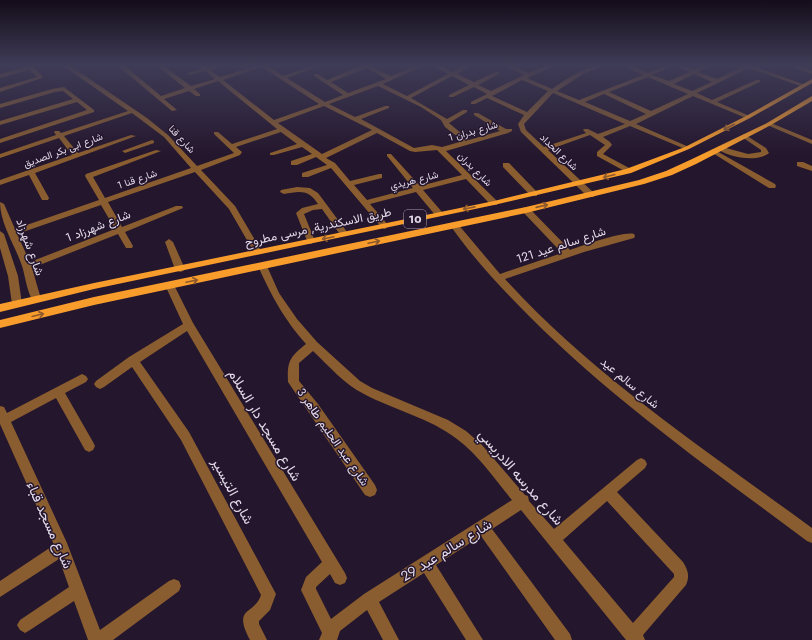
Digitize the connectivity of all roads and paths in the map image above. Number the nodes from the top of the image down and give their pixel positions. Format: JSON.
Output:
{"nodes":[{"id":1,"x":39,"y":95,"type":"edge"},
{"id":2,"x":72,"y":95,"type":"edge"},
{"id":3,"x":109,"y":95,"type":"edge"},
{"id":4,"x":156,"y":95,"type":"edge"},
{"id":5,"x":169,"y":95,"type":"edge"},
{"id":6,"x":238,"y":95,"type":"edge"},
{"id":7,"x":310,"y":95,"type":"edge"},
{"id":8,"x":347,"y":95,"type":"edge"},
{"id":9,"x":401,"y":95,"type":"edge"},
{"id":10,"x":413,"y":95,"type":"edge"},
{"id":11,"x":490,"y":95,"type":"joint"},
{"id":12,"x":548,"y":95,"type":"edge"},
{"id":13,"x":562,"y":95,"type":"edge"},
{"id":14,"x":597,"y":95,"type":"edge"},
{"id":15,"x":610,"y":95,"type":"edge"},
{"id":16,"x":689,"y":95,"type":"edge"},
{"id":17,"x":693,"y":95,"type":"edge"},
{"id":18,"x":728,"y":95,"type":"edge"},
{"id":19,"x":787,"y":95,"type":"edge"},
{"id":20,"x":160,"y":98,"type":"junction"},
{"id":21,"x":407,"y":98,"type":"junction"},
{"id":22,"x":812,"y":98,"type":"edge"},
{"id":23,"x":78,"y":100,"type":"junction"},
{"id":24,"x":580,"y":102,"type":"junction"},
{"id":25,"x":712,"y":102,"type":"junction"},
{"id":26,"x":473,"y":103,"type":"dead end"},
{"id":27,"x":324,"y":104,"type":"junction"},
{"id":28,"x":0,"y":106,"type":"edge"},
{"id":29,"x":387,"y":107,"type":"dead end"},
{"id":30,"x":174,"y":110,"type":"dead end"},
{"id":31,"x":133,"y":111,"type":"junction"},
{"id":32,"x":465,"y":111,"type":"dead end"},
{"id":33,"x":476,"y":114,"type":"dead end"},
{"id":34,"x":651,"y":114,"type":"junction"},
{"id":35,"x":748,"y":117,"type":"junction"},
{"id":36,"x":525,"y":118,"type":"junction"},
{"id":37,"x":356,"y":119,"type":"junction"},
{"id":38,"x":0,"y":123,"type":"edge"},
{"id":39,"x":273,"y":123,"type":"junction"},
{"id":40,"x":446,"y":123,"type":"junction"},
{"id":41,"x":630,"y":124,"type":"junction"},
{"id":42,"x":769,"y":124,"type":"junction"},
{"id":43,"x":55,"y":129,"type":"dead end"},
{"id":44,"x":282,"y":129,"type":"junction"},
{"id":45,"x":377,"y":130,"type":"junction"},
{"id":46,"x":216,"y":133,"type":"dead end"},
{"id":47,"x":591,"y":133,"type":"junction"},
{"id":48,"x":60,"y":136,"type":"junction"},
{"id":49,"x":134,"y":136,"type":"dead end"},
{"id":50,"x":744,"y":136,"type":"junction"},
{"id":51,"x":0,"y":142,"type":"edge"},
{"id":52,"x":117,"y":142,"type":"junction"},
{"id":53,"x":152,"y":142,"type":"dead end"},
{"id":54,"x":468,"y":142,"type":"junction"},
{"id":55,"x":812,"y":142,"type":"edge"},
{"id":56,"x":303,"y":144,"type":"junction"},
{"id":57,"x":232,"y":146,"type":"junction"},
{"id":58,"x":687,"y":148,"type":"junction"},
{"id":59,"x":716,"y":149,"type":"junction"},
{"id":60,"x":441,"y":150,"type":"junction"},
{"id":61,"x":542,"y":150,"type":"junction"},
{"id":62,"x":124,"y":151,"type":"junction"},
{"id":63,"x":158,"y":152,"type":"dead end"},
{"id":64,"x":272,"y":154,"type":"dead end"},
{"id":65,"x":320,"y":155,"type":"junction"},
{"id":66,"x":389,"y":155,"type":"dead end"},
{"id":67,"x":0,"y":156,"type":"edge"},
{"id":68,"x":77,"y":156,"type":"junction"},
{"id":69,"x":132,"y":160,"type":"junction"},
{"id":70,"x":294,"y":163,"type":"dead end"},
{"id":71,"x":800,"y":164,"type":"dead end"},
{"id":72,"x":506,"y":165,"type":"dead end"},
{"id":73,"x":332,"y":166,"type":"junction"},
{"id":74,"x":811,"y":167,"type":"edge"},
{"id":75,"x":196,"y":170,"type":"junction"},
{"id":76,"x":628,"y":170,"type":"junction"},
{"id":77,"x":31,"y":172,"type":"junction"},
{"id":78,"x":305,"y":175,"type":"dead end"},
{"id":79,"x":379,"y":176,"type":"dead end"},
{"id":80,"x":468,"y":176,"type":"junction"},
{"id":81,"x":0,"y":183,"type":"edge"},
{"id":82,"x":579,"y":183,"type":"junction"},
{"id":83,"x":349,"y":184,"type":"junction"},
{"id":84,"x":772,"y":186,"type":"dead end"},
{"id":85,"x":417,"y":189,"type":"junction"},
{"id":86,"x":284,"y":192,"type":"dead end"},
{"id":87,"x":534,"y":194,"type":"junction"},
{"id":88,"x":591,"y":195,"type":"junction"},
{"id":89,"x":45,"y":198,"type":"dead end"},
{"id":90,"x":105,"y":201,"type":"junction"},
{"id":91,"x":365,"y":203,"type":"junction"},
{"id":92,"x":494,"y":203,"type":"junction"},
{"id":93,"x":0,"y":204,"type":"edge"},
{"id":94,"x":323,"y":206,"type":"junction"},
{"id":95,"x":179,"y":208,"type":"dead end"},
{"id":96,"x":526,"y":210,"type":"junction"},
{"id":97,"x":439,"y":214,"type":"junction"},
{"id":98,"x":454,"y":225,"type":"junction"},
{"id":99,"x":385,"y":226,"type":"junction"},
{"id":100,"x":120,"y":231,"type":"junction"},
{"id":101,"x":13,"y":232,"type":"junction"},
{"id":102,"x":344,"y":234,"type":"junction"},
{"id":103,"x":0,"y":236,"type":"edge"},
{"id":104,"x":631,"y":236,"type":"dead end"},
{"id":105,"x":311,"y":241,"type":"junction"},
{"id":106,"x":169,"y":242,"type":"dead end"},
{"id":107,"x":129,"y":246,"type":"dead end"},
{"id":108,"x":258,"y":252,"type":"junction"},
{"id":109,"x":568,"y":253,"type":"junction"},
{"id":110,"x":4,"y":263,"type":"edge"},
{"id":111,"x":27,"y":266,"type":"junction"},
{"id":112,"x":263,"y":266,"type":"junction"},
{"id":113,"x":180,"y":269,"type":"junction"},
{"id":114,"x":498,"y":278,"type":"junction"},
{"id":115,"x":170,"y":285,"type":"junction"},
{"id":116,"x":36,"y":299,"type":"junction"},
{"id":117,"x":17,"y":304,"type":"junction"},
{"id":118,"x":0,"y":308,"type":"edge"},
{"id":119,"x":0,"y":324,"type":"edge"},
{"id":120,"x":189,"y":325,"type":"junction"},
{"id":121,"x":313,"y":345,"type":"junction"},
{"id":122,"x":133,"y":360,"type":"junction"},
{"id":123,"x":82,"y":379,"type":"dead end"},
{"id":124,"x":100,"y":384,"type":"dead end"},
{"id":125,"x":58,"y":391,"type":"junction"},
{"id":126,"x":2,"y":415,"type":"edge"},
{"id":127,"x":89,"y":446,"type":"dead end"},
{"id":128,"x":641,"y":464,"type":"dead end"},
{"id":129,"x":370,"y":490,"type":"dead end"},
{"id":130,"x":608,"y":492,"type":"junction"},
{"id":131,"x":523,"y":501,"type":"junction"},
{"id":132,"x":483,"y":527,"type":"junction"},
{"id":133,"x":812,"y":536,"type":"edge"},
{"id":134,"x":554,"y":538,"type":"junction"},
{"id":135,"x":62,"y":548,"type":"junction"},
{"id":136,"x":426,"y":563,"type":"junction"},
{"id":137,"x":331,"y":564,"type":"junction"},
{"id":138,"x":340,"y":578,"type":"dead end"},
{"id":139,"x":174,"y":586,"type":"dead end"},
{"id":140,"x":0,"y":590,"type":"edge"},
{"id":141,"x":78,"y":590,"type":"junction"},
{"id":142,"x":369,"y":599,"type":"junction"},
{"id":143,"x":25,"y":625,"type":"dead end"},
{"id":144,"x":329,"y":637,"type":"edge"},
{"id":145,"x":635,"y":637,"type":"edge"},
{"id":146,"x":96,"y":640,"type":"edge"},
{"id":147,"x":100,"y":640,"type":"edge"},
{"id":148,"x":259,"y":640,"type":"edge"},
{"id":149,"x":391,"y":640,"type":"edge"},
{"id":150,"x":475,"y":640,"type":"edge"},
{"id":151,"x":564,"y":640,"type":"edge"}],
"edges":[{"from":1,"to":28,"type":"street"},
{"from":2,"to":23,"type":"street"},
{"from":3,"to":31,"type":"street","name":"شارع قنا"},
{"from":4,"to":20,"type":"street"},
{"from":5,"to":20,"type":"street"},
{"from":6,"to":39,"type":"street"},
{"from":7,"to":27,"type":"street","name":"شارع بدران 1"},
{"from":8,"to":27,"type":"street"},
{"from":9,"to":21,"type":"street"},
{"from":10,"to":21,"type":"street"},
{"from":11,"to":26,"type":"street"},
{"from":11,"to":36,"type":"street"},
{"from":12,"to":36,"type":"street"},
{"from":13,"to":24,"type":"street"},
{"from":14,"to":24,"type":"street"},
{"from":15,"to":34,"type":"street"},
{"from":16,"to":34,"type":"street"},
{"from":17,"to":25,"type":"street"},
{"from":18,"to":25,"type":"street"},
{"from":19,"to":35,"type":"main road","name":"طريق الاسكندرية, مرسى مطروح","number":"10"},
{"from":20,"to":30,"type":"street"},
{"from":21,"to":40,"type":"street"},
{"from":22,"to":42,"type":"main road","number":"10"},
{"from":23,"to":38,"type":"street"},
{"from":23,"to":51,"type":"street"},
{"from":24,"to":41,"type":"street"},
{"from":25,"to":35,"type":"street"},
{"from":27,"to":37,"type":"street","name":"شارع بدران 1"},
{"from":27,"to":39,"type":"street"},
{"from":29,"to":37,"type":"street"},
{"from":31,"to":48,"type":"street"},
{"from":31,"to":75,"type":"street","name":"شارع قنا"},
{"from":32,"to":40,"type":"street"},
{"from":33,"to":54,"type":"street","name":"شارع بدران 1"},
{"from":34,"to":41,"type":"street"},
{"from":35,"to":58,"type":"main road","name":"طريق الاسكندرية, مرسى مطروح","number":"10","one_way":true},
{"from":36,"to":61,"type":"street","name":"شارع الحداد"},
{"from":37,"to":45,"type":"street","name":"شارع بدران 1"},
{"from":39,"to":44,"type":"street"},
{"from":40,"to":54,"type":"street"},
{"from":41,"to":47,"type":"street"},
{"from":41,"to":58,"type":"street"},
{"from":42,"to":50,"type":"main road","number":"10"},
{"from":42,"to":55,"type":"street"},
{"from":43,"to":48,"type":"street"},
{"from":44,"to":56,"type":"street"},
{"from":44,"to":57,"type":"street"},
{"from":45,"to":60,"type":"street","name":"شارع بدران 1"},
{"from":45,"to":65,"type":"street"},
{"from":46,"to":57,"type":"street"},
{"from":47,"to":61,"type":"street"},
{"from":47,"to":76,"type":"street"},
{"from":48,"to":67,"type":"street"},
{"from":48,"to":68,"type":"street"},
{"from":49,"to":52,"type":"street","name":"شارع ابى بكر الصديق"},
{"from":50,"to":59,"type":"main road","number":"10"},
{"from":50,"to":59,"type":"street"},
{"from":52,"to":62,"type":"street"},
{"from":52,"to":68,"type":"street","name":"شارع ابى بكر الصديق"},
{"from":53,"to":62,"type":"street"},
{"from":54,"to":60,"type":"street","name":"شارع بدران 1"},
{"from":56,"to":64,"type":"street"},
{"from":56,"to":65,"type":"street"},
{"from":57,"to":75,"type":"street","name":"شارع قنا 1"},
{"from":58,"to":76,"type":"main road","name":"طريق الاسكندرية, مرسى مطروح","number":"10"},
{"from":59,"to":84,"type":"street"},
{"from":59,"to":88,"type":"main road","number":"10"},
{"from":60,"to":80,"type":"street","name":"شارع بدران"},
{"from":61,"to":82,"type":"street","name":"شارع الحداد"},
{"from":62,"to":69,"type":"street"},
{"from":63,"to":69,"type":"street"},
{"from":65,"to":70,"type":"street"},
{"from":65,"to":73,"type":"street"},
{"from":66,"to":85,"type":"street"},
{"from":68,"to":77,"type":"street","name":"شارع ابى بكر الصديق"},
{"from":69,"to":90,"type":"street"},
{"from":71,"to":74,"type":"street"},
{"from":72,"to":87,"type":"street"},
{"from":73,"to":78,"type":"street"},
{"from":73,"to":83,"type":"street"},
{"from":75,"to":90,"type":"street","name":"شارع قنا 1"},
{"from":75,"to":108,"type":"street","name":"شارع قنا"},
{"from":76,"to":82,"type":"main road","name":"طريق الاسكندرية, مرسى مطروح","number":"10","one_way":true},
{"from":77,"to":81,"type":"street","name":"شارع ابى بكر الصديق"},
{"from":77,"to":89,"type":"street"},
{"from":79,"to":83,"type":"street"},
{"from":80,"to":85,"type":"street","name":"شارع هريدي"},
{"from":80,"to":92,"type":"street","name":"شارع بدران"},
{"from":82,"to":87,"type":"main road","name":"طريق الاسكندرية, مرسى مطروح","number":"10"},
{"from":82,"to":88,"type":"street","name":"شارع الحداد"},
{"from":83,"to":91,"type":"street"},
{"from":85,"to":91,"type":"street","name":"شارع هريدي"},
{"from":85,"to":97,"type":"street"},
{"from":86,"to":94,"type":"street"},
{"from":87,"to":92,"type":"main road","name":"طريق الاسكندرية, مرسى مطروح","number":"10"},
{"from":96,"to":88,"type":"main road","number":"10","one_way":true},
{"from":90,"to":100,"type":"street"},
{"from":90,"to":101,"type":"street","name":"شارع قنا 1"},
{"from":91,"to":99,"type":"street"},
{"from":92,"to":97,"type":"main road","name":"طريق الاسكندرية, مرسى مطروح","number":"10","one_way":true},
{"from":93,"to":101,"type":"street","name":"شارع شهرزاد"},
{"from":94,"to":102,"type":"street"},
{"from":94,"to":105,"type":"street"},
{"from":95,"to":100,"type":"street","name":"شارع شهرزاد 1"},
{"from":96,"to":98,"type":"main road","number":"10"},
{"from":96,"to":109,"type":"street"},
{"from":97,"to":99,"type":"main road","name":"طريق الاسكندرية, مرسى مطروح","number":"10"},
{"from":112,"to":98,"type":"main road","number":"10","one_way":true},
{"from":98,"to":114,"type":"street","name":"شارع سالم عيد"},
{"from":99,"to":102,"type":"main road","name":"طريق الاسكندرية, مرسى مطروح","number":"10"},
{"from":100,"to":107,"type":"street"},
{"from":100,"to":111,"type":"street","name":"شارع شهرزاد 1"},
{"from":101,"to":111,"type":"street","name":"شارع شهرزاد"},
{"from":102,"to":105,"type":"main road","name":"طريق الاسكندرية, مرسى مطروح","number":"10","one_way":true},
{"from":103,"to":110,"type":"street","name":"شارع شهرزاد"},
{"from":104,"to":109,"type":"street","name":"شارع سالم عيد 121"},
{"from":105,"to":108,"type":"main road","name":"طريق الاسكندرية, مرسى مطروح","number":"10"},
{"from":106,"to":113,"type":"street"},
{"from":108,"to":113,"type":"main road","name":"طريق الاسكندرية, مرسى مطروح","number":"10"},
{"from":109,"to":114,"type":"street","name":"شارع سالم عيد 121"},
{"from":110,"to":117,"type":"street","name":"شارع شهرزاد"},
{"from":111,"to":116,"type":"street","name":"شارع شهرزاد"},
{"from":115,"to":112,"type":"main road","number":"10","one_way":true},
{"from":112,"to":121,"type":"street","name":"شارع مدرسه الادريسي"},
{"from":113,"to":116,"type":"main road","name":"طريق الاسكندرية, مرسى مطروح","number":"10"},
{"from":114,"to":133,"type":"street","name":"شارع سالم عيد"},
{"from":119,"to":115,"type":"main road","number":"10","one_way":true},
{"from":115,"to":120,"type":"street","name":"شارع مسجد دار السلام"},
{"from":116,"to":117,"type":"main road","name":"طريق الاسكندرية, مرسى مطروح","number":"10"},
{"from":117,"to":118,"type":"main road","name":"طريق الاسكندرية, مرسى مطروح","number":"10"},
{"from":120,"to":122,"type":"street"},
{"from":120,"to":137,"type":"street","name":"شارع مسجد دار السلام"},
{"from":121,"to":129,"type":"street","name":"شارع عبد الحليم طاهر 3"},
{"from":121,"to":131,"type":"street","name":"شارع مدرسه الادريسي"},
{"from":122,"to":124,"type":"street"},
{"from":122,"to":148,"type":"street","name":"شارع التيسير"},
{"from":123,"to":125,"type":"street"},
{"from":125,"to":126,"type":"street"},
{"from":125,"to":127,"type":"street"},
{"from":126,"to":135,"type":"street","name":"شارع مسجد قباء"},
{"from":128,"to":130,"type":"street"},
{"from":130,"to":134,"type":"street"},
{"from":130,"to":145,"type":"street"},
{"from":131,"to":132,"type":"street","name":"شارع سالم عيد 29"},
{"from":131,"to":134,"type":"street","name":"شارع مدرسه الادريسي"},
{"from":132,"to":136,"type":"street","name":"شارع سالم عيد 29"},
{"from":132,"to":151,"type":"street"},
{"from":134,"to":145,"type":"street","name":"شارع مدرسه الادريسي"},
{"from":135,"to":140,"type":"street"},
{"from":135,"to":141,"type":"street","name":"شارع مسجد قباء"},
{"from":136,"to":142,"type":"street","name":"شارع سالم عيد 29"},
{"from":136,"to":150,"type":"street"},
{"from":137,"to":138,"type":"street","name":"شارع مسجد دار السلام"},
{"from":137,"to":144,"type":"street"},
{"from":139,"to":147,"type":"street"},
{"from":141,"to":143,"type":"street"},
{"from":141,"to":146,"type":"street","name":"شارع مسجد قباء"},
{"from":142,"to":144,"type":"street","name":"شارع سالم عيد 29"},
{"from":142,"to":149,"type":"street"}]}
